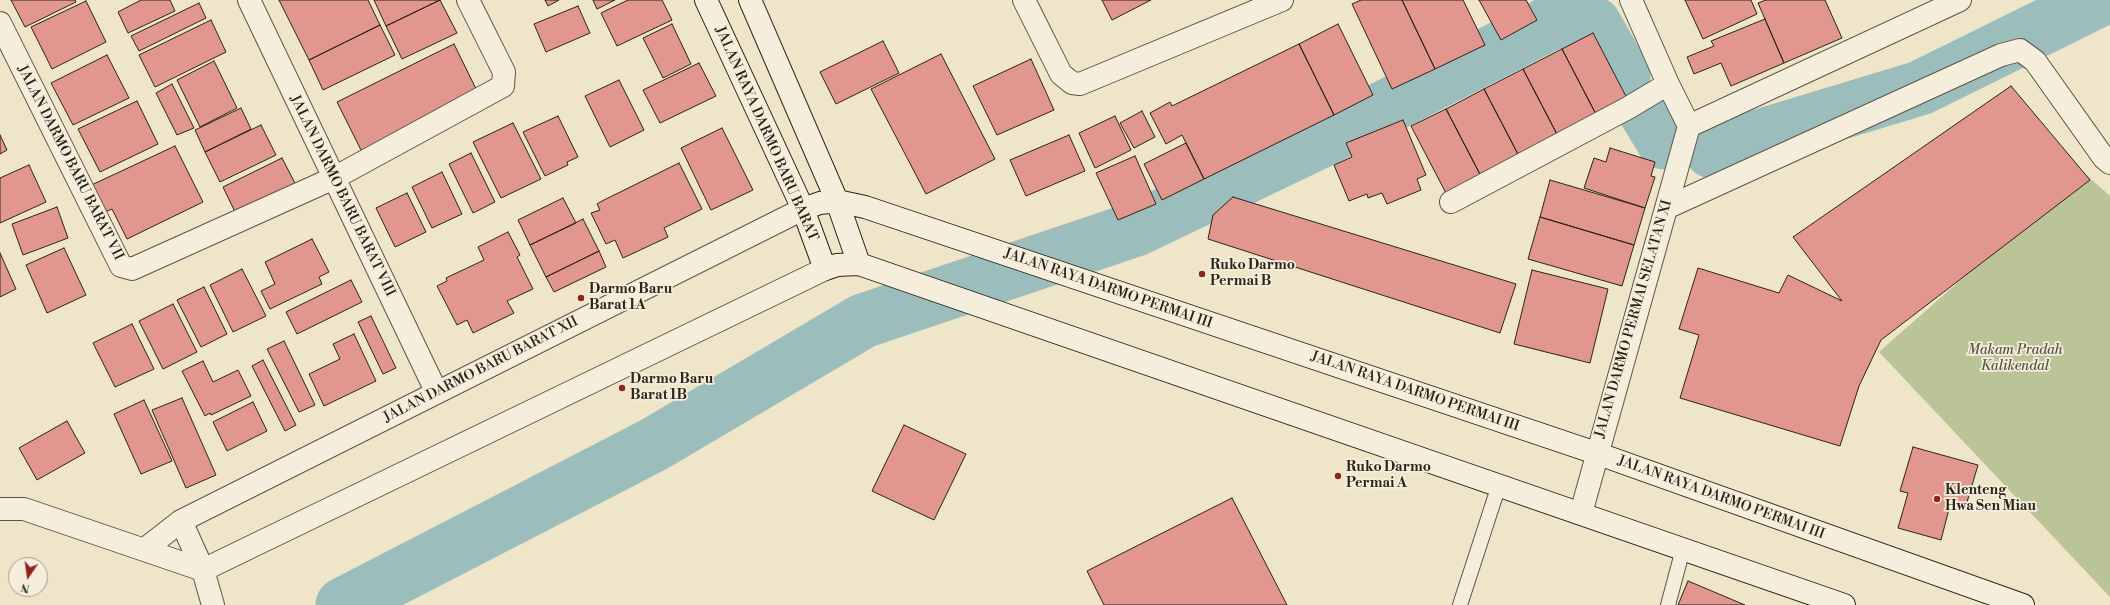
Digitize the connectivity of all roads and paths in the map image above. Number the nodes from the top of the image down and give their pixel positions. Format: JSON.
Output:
{"nodes":[{"id":1,"x":248,"y":0,"type":"edge"},
{"id":2,"x":468,"y":0,"type":"edge"},
{"id":3,"x":706,"y":0,"type":"edge"},
{"id":4,"x":750,"y":0,"type":"edge"},
{"id":5,"x":1024,"y":0,"type":"edge"},
{"id":6,"x":1631,"y":0,"type":"edge"},
{"id":7,"x":1960,"y":0,"type":"edge"},
{"id":8,"x":1269,"y":3,"type":"edge"},
{"id":9,"x":0,"y":23,"type":"edge"},
{"id":10,"x":1668,"y":84,"type":"junction"},
{"id":11,"x":1689,"y":126,"type":"junction"},
{"id":12,"x":2110,"y":163,"type":"edge"},
{"id":13,"x":334,"y":178,"type":"junction"},
{"id":14,"x":837,"y":201,"type":"junction"},
{"id":15,"x":1451,"y":202,"type":"dead end"},
{"id":16,"x":1666,"y":208,"type":"junction"},
{"id":17,"x":803,"y":209,"type":"junction"},
{"id":18,"x":859,"y":264,"type":"junction"},
{"id":19,"x":825,"y":269,"type":"junction"},
{"id":20,"x":436,"y":391,"type":"junction"},
{"id":21,"x":1596,"y":454,"type":"junction"},
{"id":22,"x":1499,"y":485,"type":"junction"},
{"id":23,"x":0,"y":509,"type":"edge"},
{"id":24,"x":1581,"y":513,"type":"junction"},
{"id":25,"x":181,"y":521,"type":"junction"},
{"id":26,"x":145,"y":549,"type":"junction"},
{"id":27,"x":1683,"y":549,"type":"junction"},
{"id":28,"x":203,"y":570,"type":"junction"},
{"id":29,"x":213,"y":605,"type":"edge"},
{"id":30,"x":1460,"y":605,"type":"edge"},
{"id":31,"x":1668,"y":605,"type":"edge"},
{"id":32,"x":1844,"y":605,"type":"edge"},
{"id":33,"x":2023,"y":605,"type":"edge"}],
"edges":[{"from":1,"to":13,"type":"street","name":"JALAN DARMO BARU BARAT VIII"},
{"from":2,"to":13,"type":"street"},
{"from":3,"to":17,"type":"street","name":"JALAN RAYA DARMO BARU BARAT"},
{"from":4,"to":14,"type":"street"},
{"from":5,"to":8,"type":"street"},
{"from":6,"to":10,"type":"street"},
{"from":7,"to":11,"type":"street"},
{"from":9,"to":13,"type":"street","name":"JALAN DARMO BARU BARAT VII"},
{"from":10,"to":11,"type":"street"},
{"from":10,"to":15,"type":"street"},
{"from":11,"to":16,"type":"street","name":"JALAN DARMO PERMAI SELATAN XI"},
{"from":12,"to":16,"type":"street"},
{"from":13,"to":20,"type":"street","name":"JALAN DARMO BARU BARAT VIII"},
{"from":14,"to":17,"type":"street","name":"JALAN RAYA DARMO PERMAI III"},
{"from":14,"to":18,"type":"street"},
{"from":14,"to":21,"type":"street","name":"JALAN RAYA DARMO PERMAI III"},
{"from":16,"to":21,"type":"street","name":"JALAN DARMO PERMAI SELATAN XI"},
{"from":17,"to":19,"type":"street","name":"JALAN RAYA DARMO BARU BARAT"},
{"from":17,"to":20,"type":"street","name":"JALAN DARMO BARU BARAT XII"},
{"from":18,"to":19,"type":"street"},
{"from":18,"to":22,"type":"street"},
{"from":19,"to":28,"type":"street"},
{"from":20,"to":25,"type":"street","name":"JALAN DARMO BARU BARAT XII"},
{"from":21,"to":24,"type":"street","name":"JALAN DARMO PERMAI SELATAN XI"},
{"from":21,"to":33,"type":"street","name":"JALAN RAYA DARMO PERMAI III"},
{"from":22,"to":24,"type":"street"},
{"from":22,"to":30,"type":"lane"},
{"from":23,"to":26,"type":"street"},
{"from":24,"to":27,"type":"street"},
{"from":25,"to":26,"type":"street","name":"JALAN DARMO BARU BARAT XII"},
{"from":25,"to":28,"type":"street"},
{"from":26,"to":28,"type":"street"},
{"from":27,"to":31,"type":"lane"},
{"from":27,"to":32,"type":"street"},
{"from":28,"to":29,"type":"street"}]}
